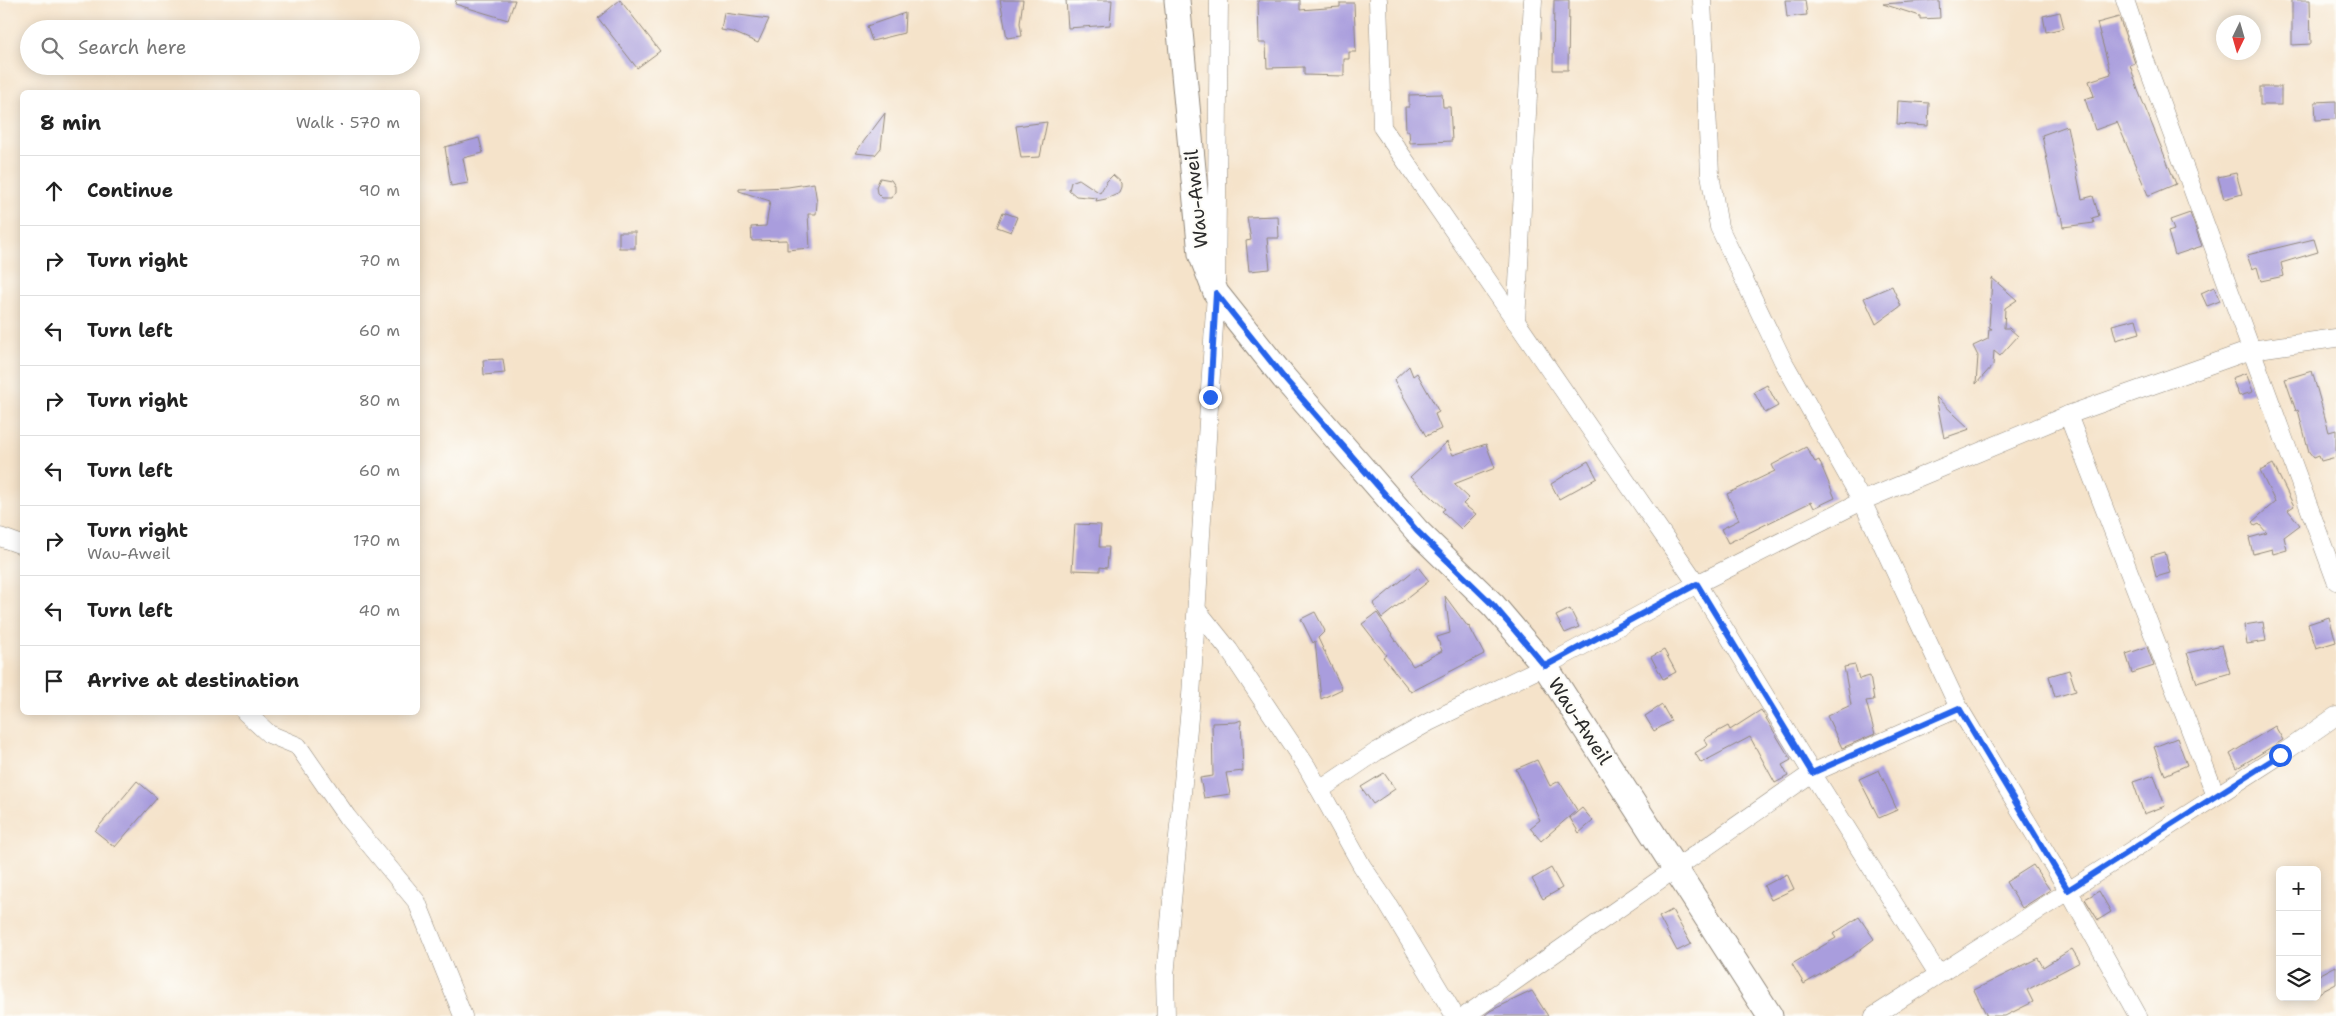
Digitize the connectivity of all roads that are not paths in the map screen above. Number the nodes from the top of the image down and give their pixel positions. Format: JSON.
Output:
{"nodes":[{"id":1,"x":1176,"y":0,"type":"edge"},
{"id":2,"x":1219,"y":0,"type":"edge"},
{"id":3,"x":1378,"y":0,"type":"edge"},
{"id":4,"x":1533,"y":0,"type":"edge"},
{"id":5,"x":1702,"y":0,"type":"edge"},
{"id":6,"x":2125,"y":0,"type":"edge"},
{"id":7,"x":1216,"y":293,"type":"junction"},
{"id":8,"x":1516,"y":322,"type":"junction"},
{"id":9,"x":2336,"y":338,"type":"edge"},
{"id":10,"x":2251,"y":350,"type":"junction"},
{"id":11,"x":2068,"y":415,"type":"junction"},
{"id":12,"x":1862,"y":502,"type":"junction"},
{"id":13,"x":0,"y":537,"type":"edge"},
{"id":14,"x":20,"y":544,"type":"edge"},
{"id":15,"x":2336,"y":581,"type":"edge"},
{"id":16,"x":1697,"y":584,"type":"junction"},
{"id":17,"x":1197,"y":610,"type":"junction"},
{"id":18,"x":1545,"y":666,"type":"junction"},
{"id":19,"x":1959,"y":708,"type":"junction"},
{"id":20,"x":248,"y":715,"type":"edge"},
{"id":21,"x":2336,"y":716,"type":"edge"},
{"id":22,"x":1812,"y":773,"type":"junction"},
{"id":23,"x":1320,"y":790,"type":"junction"},
{"id":24,"x":2216,"y":796,"type":"junction"},
{"id":25,"x":1676,"y":869,"type":"junction"},
{"id":26,"x":2068,"y":890,"type":"junction"},
{"id":27,"x":1938,"y":974,"type":"junction"},
{"id":28,"x":463,"y":1016,"type":"edge"},
{"id":29,"x":1166,"y":1016,"type":"edge"},
{"id":30,"x":1456,"y":1016,"type":"edge"},
{"id":31,"x":1465,"y":1016,"type":"edge"},
{"id":32,"x":1770,"y":1016,"type":"edge"},
{"id":33,"x":1874,"y":1016,"type":"edge"},
{"id":34,"x":2138,"y":1016,"type":"edge"}],
"edges":[{"from":1,"to":7,"type":"street","name":"Wau-Aweil"},
{"from":2,"to":7,"type":"street"},
{"from":3,"to":8,"type":"street"},
{"from":4,"to":8,"type":"street"},
{"from":5,"to":12,"type":"street"},
{"from":6,"to":10,"type":"street"},
{"from":7,"to":17,"type":"street"},
{"from":7,"to":18,"type":"street","name":"Wau-Aweil"},
{"from":8,"to":16,"type":"street"},
{"from":9,"to":10,"type":"street"},
{"from":10,"to":11,"type":"street"},
{"from":10,"to":15,"type":"street"},
{"from":11,"to":12,"type":"street"},
{"from":11,"to":24,"type":"street"},
{"from":12,"to":16,"type":"street"},
{"from":12,"to":19,"type":"street"},
{"from":13,"to":14,"type":"street"},
{"from":16,"to":18,"type":"street"},
{"from":16,"to":22,"type":"street"},
{"from":17,"to":23,"type":"street"},
{"from":17,"to":29,"type":"street"},
{"from":18,"to":23,"type":"street"},
{"from":18,"to":25,"type":"street","name":"Wau-Aweil"},
{"from":19,"to":22,"type":"street"},
{"from":19,"to":26,"type":"street"},
{"from":20,"to":28,"type":"street"},
{"from":21,"to":24,"type":"street"},
{"from":22,"to":25,"type":"street"},
{"from":22,"to":27,"type":"street"},
{"from":23,"to":30,"type":"street"},
{"from":24,"to":26,"type":"street"},
{"from":25,"to":31,"type":"street"},
{"from":25,"to":32,"type":"street","name":"Wau-Aweil"},
{"from":26,"to":27,"type":"street"},
{"from":26,"to":34,"type":"street"},
{"from":27,"to":33,"type":"street"}]}
